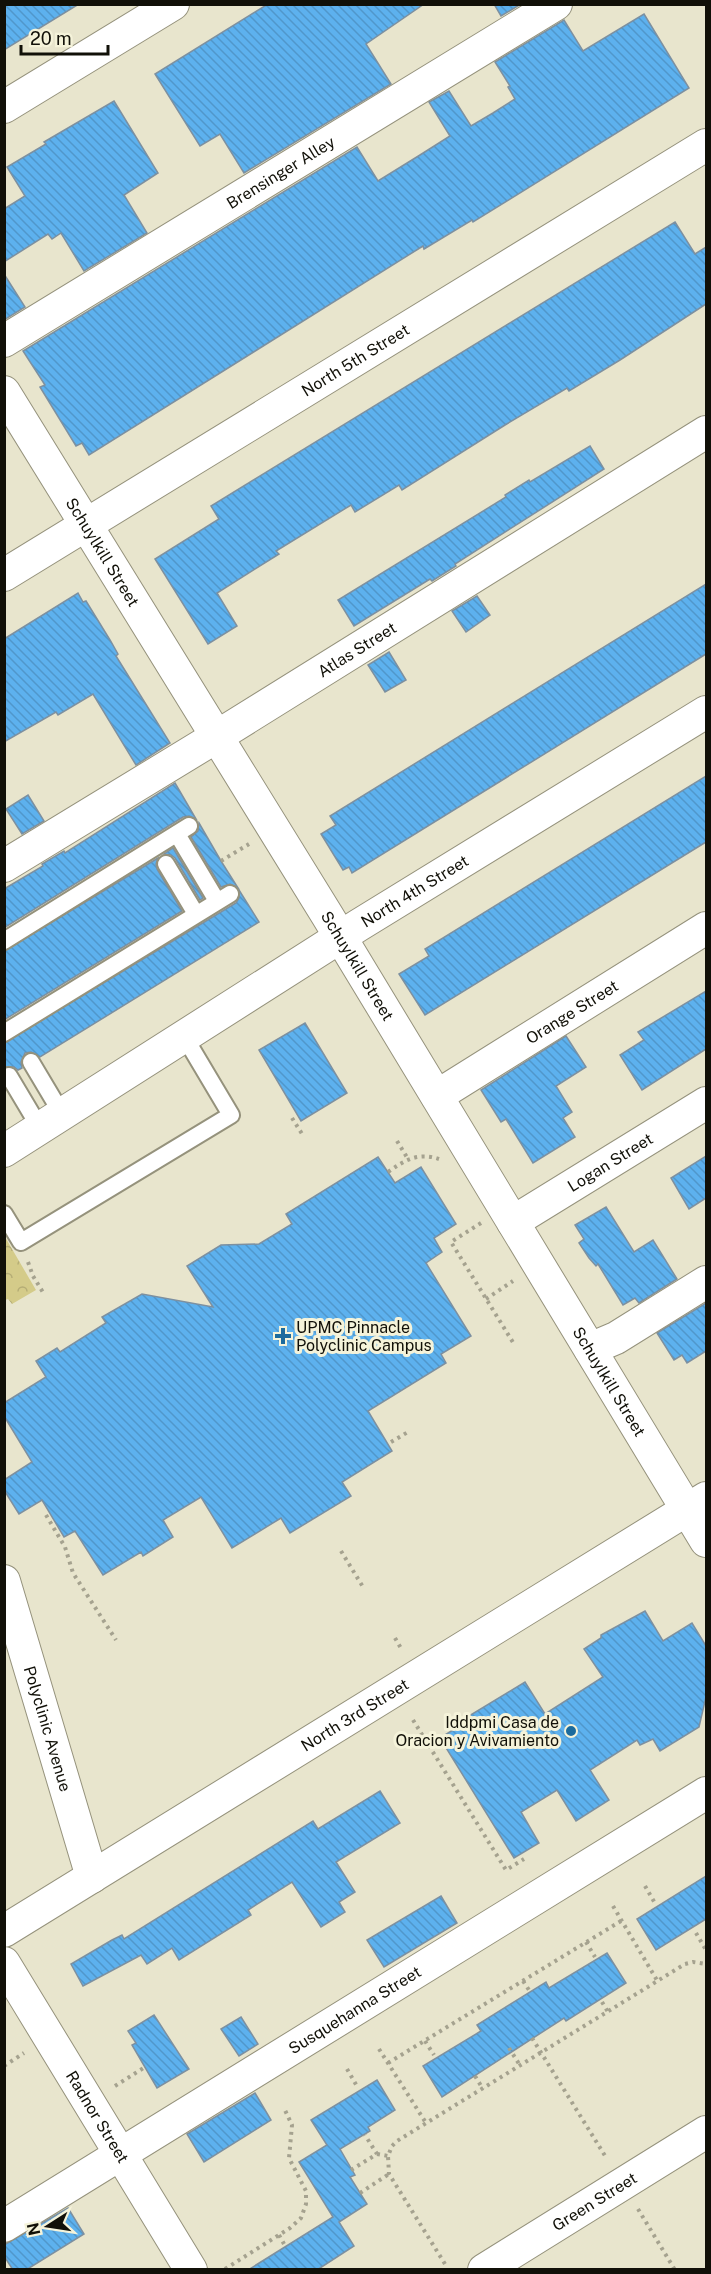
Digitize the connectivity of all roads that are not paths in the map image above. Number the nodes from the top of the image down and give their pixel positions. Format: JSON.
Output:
{"nodes":[{"id":1,"x":173,"y":4,"type":"edge"},
{"id":2,"x":556,"y":4,"type":"edge"},
{"id":3,"x":4,"y":107,"type":"edge"},
{"id":4,"x":706,"y":145,"type":"edge"},
{"id":5,"x":4,"y":341,"type":"edge"},
{"id":6,"x":4,"y":392,"type":"edge"},
{"id":7,"x":706,"y":432,"type":"edge"},
{"id":8,"x":86,"y":524,"type":"junction"},
{"id":9,"x":4,"y":575,"type":"edge"},
{"id":10,"x":706,"y":712,"type":"edge"},
{"id":11,"x":216,"y":737,"type":"junction"},
{"id":12,"x":166,"y":864,"type":"dead end"},
{"id":13,"x":4,"y":866,"type":"edge"},
{"id":14,"x":196,"y":914,"type":"junction"},
{"id":15,"x":706,"y":928,"type":"edge"},
{"id":16,"x":340,"y":937,"type":"junction"},
{"id":17,"x":4,"y":941,"type":"edge"},
{"id":18,"x":4,"y":1033,"type":"edge"},
{"id":19,"x":184,"y":1036,"type":"junction"},
{"id":20,"x":31,"y":1062,"type":"dead end"},
{"id":21,"x":9,"y":1076,"type":"dead end"},
{"id":22,"x":437,"y":1096,"type":"junction"},
{"id":23,"x":706,"y":1103,"type":"edge"},
{"id":24,"x":51,"y":1121,"type":"junction"},
{"id":25,"x":4,"y":1151,"type":"edge"},
{"id":26,"x":4,"y":1214,"type":"edge"},
{"id":27,"x":498,"y":1222,"type":"junction"},
{"id":28,"x":706,"y":1282,"type":"edge"},
{"id":29,"x":590,"y":1349,"type":"junction"},
{"id":30,"x":697,"y":1504,"type":"edge"},
{"id":31,"x":706,"y":1541,"type":"edge"},
{"id":32,"x":4,"y":1581,"type":"edge"},
{"id":33,"x":706,"y":1793,"type":"edge"},
{"id":34,"x":93,"y":1877,"type":"junction"},
{"id":35,"x":4,"y":1931,"type":"edge"},
{"id":36,"x":4,"y":1963,"type":"edge"},
{"id":37,"x":706,"y":2132,"type":"edge"},
{"id":38,"x":120,"y":2156,"type":"junction"},
{"id":39,"x":4,"y":2226,"type":"edge"},
{"id":40,"x":191,"y":2270,"type":"edge"},
{"id":41,"x":484,"y":2270,"type":"edge"}],
"edges":[{"from":1,"to":3,"type":"street"},
{"from":2,"to":5,"type":"street","name":"Brensinger Alley"},
{"from":4,"to":8,"type":"street","name":"North 5th Street"},
{"from":6,"to":8,"type":"street","name":"Schuylkill Street"},
{"from":7,"to":11,"type":"street","name":"Atlas Street"},
{"from":8,"to":9,"type":"street","name":"North 5th Street"},
{"from":8,"to":11,"type":"street","name":"Schuylkill Street"},
{"from":10,"to":16,"type":"street","name":"North 4th Street"},
{"from":11,"to":13,"type":"street","name":"Atlas Street"},
{"from":11,"to":16,"type":"street","name":"Schuylkill Street"},
{"from":12,"to":14,"type":"lane"},
{"from":14,"to":17,"type":"lane"},
{"from":14,"to":18,"type":"lane"},
{"from":15,"to":22,"type":"street","name":"Orange Street"},
{"from":16,"to":19,"type":"street","name":"North 4th Street"},
{"from":16,"to":22,"type":"street","name":"Schuylkill Street"},
{"from":19,"to":24,"type":"street","name":"North 4th Street"},
{"from":19,"to":26,"type":"lane"},
{"from":20,"to":24,"type":"lane"},
{"from":21,"to":24,"type":"lane"},
{"from":22,"to":27,"type":"street","name":"Schuylkill Street"},
{"from":23,"to":27,"type":"street","name":"Logan Street"},
{"from":24,"to":25,"type":"street","name":"North 4th Street"},
{"from":27,"to":29,"type":"street","name":"Schuylkill Street"},
{"from":28,"to":29,"type":"street"},
{"from":29,"to":30,"type":"street","name":"Schuylkill Street"},
{"from":30,"to":31,"type":"street","name":"Schuylkill Street"},
{"from":30,"to":34,"type":"street","name":"North 3rd Street"},
{"from":32,"to":34,"type":"street","name":"Polyclinic Avenue"},
{"from":33,"to":38,"type":"street","name":"Susquehanna Street"},
{"from":34,"to":35,"type":"street","name":"North 3rd Street"},
{"from":36,"to":38,"type":"street","name":"Radnor Street"},
{"from":37,"to":41,"type":"street","name":"Green Street"},
{"from":38,"to":39,"type":"street","name":"Susquehanna Street"},
{"from":38,"to":40,"type":"street","name":"Radnor Street"}]}
